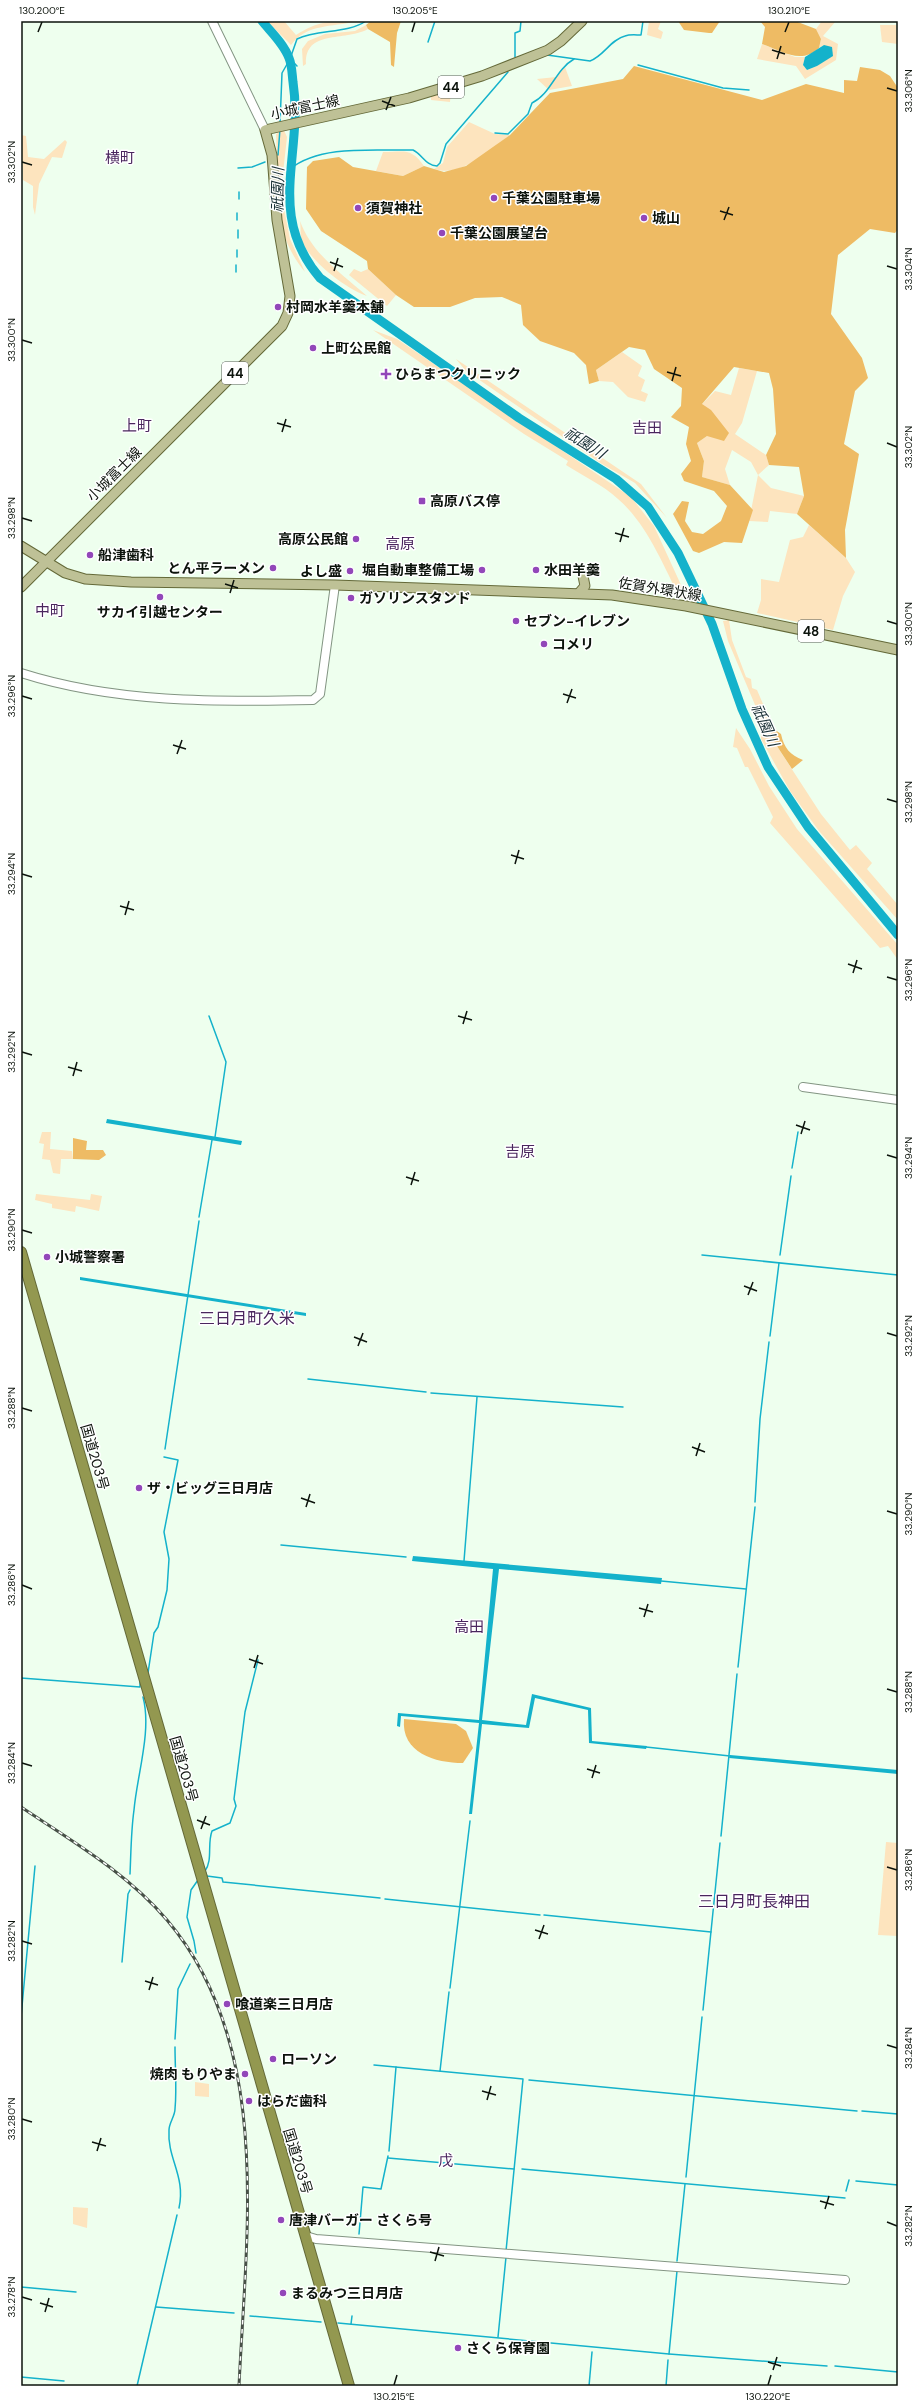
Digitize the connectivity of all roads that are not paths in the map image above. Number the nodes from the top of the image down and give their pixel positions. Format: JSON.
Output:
{"nodes":[{"id":1,"x":212,"y":21,"type":"edge"},
{"id":2,"x":582,"y":21,"type":"edge"},
{"id":3,"x":265,"y":130,"type":"junction"},
{"id":4,"x":21,"y":546,"type":"edge"},
{"id":5,"x":47,"y":561,"type":"junction"},
{"id":6,"x":583,"y":576,"type":"dead end"},
{"id":7,"x":335,"y":585,"type":"junction"},
{"id":8,"x":21,"y":586,"type":"edge"},
{"id":9,"x":579,"y":593,"type":"junction"},
{"id":10,"x":898,"y":650,"type":"edge"},
{"id":11,"x":21,"y":673,"type":"edge"},
{"id":12,"x":803,"y":1087,"type":"dead end"},
{"id":13,"x":898,"y":1100,"type":"edge"},
{"id":14,"x":21,"y":1252,"type":"edge"},
{"id":15,"x":306,"y":2236,"type":"junction"},
{"id":16,"x":845,"y":2280,"type":"dead end"},
{"id":17,"x":349,"y":2386,"type":"edge"}],
"edges":[{"from":1,"to":3,"type":"street"},
{"from":2,"to":3,"type":"main road","name":"小城富士線","number":"44"},
{"from":3,"to":5,"type":"main road","name":"小城富士線","number":"44"},
{"from":4,"to":5,"type":"main road"},
{"from":5,"to":7,"type":"main road","name":"佐賀外環状線","number":"48"},
{"from":5,"to":8,"type":"main road"},
{"from":6,"to":9,"type":"main road"},
{"from":7,"to":9,"type":"main road","name":"佐賀外環状線","number":"48"},
{"from":7,"to":11,"type":"street"},
{"from":9,"to":10,"type":"main road","name":"佐賀外環状線","number":"48"},
{"from":12,"to":13,"type":"street"},
{"from":14,"to":15,"type":"highway","name":"国道203号"},
{"from":15,"to":16,"type":"street"},
{"from":15,"to":17,"type":"highway","name":"国道203号"}]}
